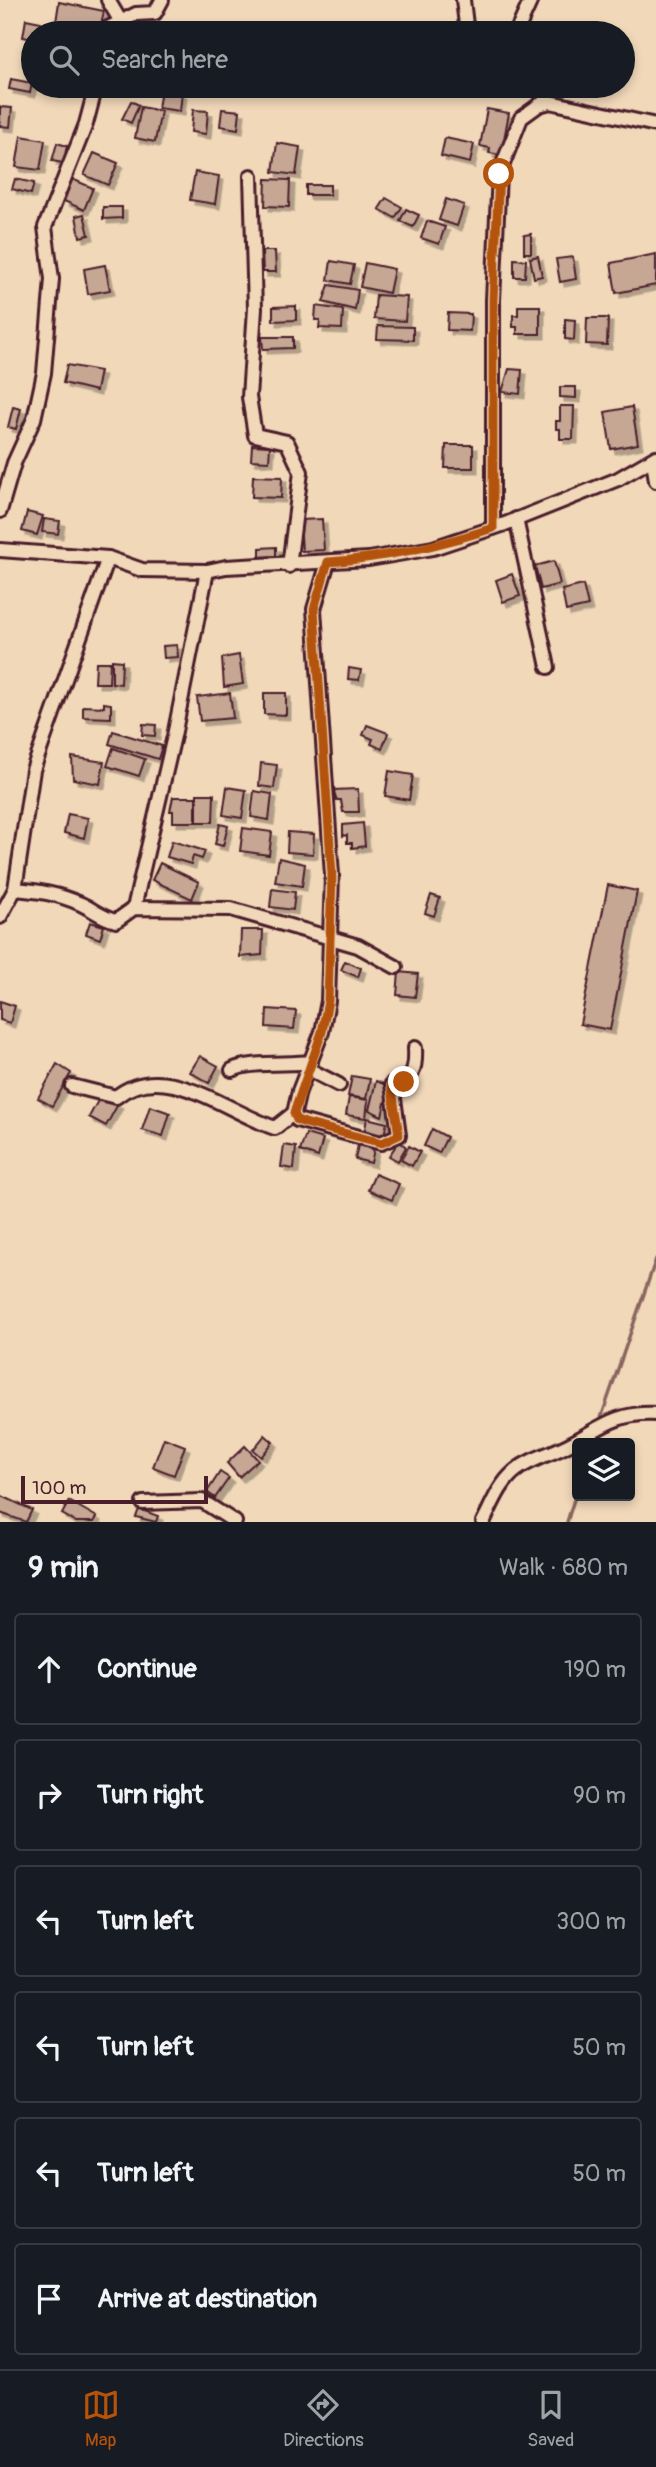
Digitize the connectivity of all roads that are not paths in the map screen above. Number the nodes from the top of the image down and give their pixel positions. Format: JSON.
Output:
{"nodes":[{"id":1,"x":108,"y":0,"type":"edge"},
{"id":2,"x":162,"y":0,"type":"edge"},
{"id":3,"x":463,"y":0,"type":"edge"},
{"id":4,"x":531,"y":0,"type":"edge"},
{"id":5,"x":120,"y":21,"type":"edge"},
{"id":6,"x":123,"y":21,"type":"edge"},
{"id":7,"x":466,"y":21,"type":"edge"},
{"id":8,"x":521,"y":21,"type":"edge"},
{"id":9,"x":93,"y":98,"type":"edge"},
{"id":10,"x":546,"y":98,"type":"edge"},
{"id":11,"x":550,"y":102,"type":"junction"},
{"id":12,"x":656,"y":125,"type":"edge"},
{"id":13,"x":251,"y":176,"type":"dead end"},
{"id":14,"x":654,"y":458,"type":"edge"},
{"id":15,"x":656,"y":481,"type":"edge"},
{"id":16,"x":0,"y":511,"type":"edge"},
{"id":17,"x":516,"y":519,"type":"junction"},
{"id":18,"x":493,"y":528,"type":"junction"},
{"id":19,"x":0,"y":550,"type":"edge"},
{"id":20,"x":107,"y":558,"type":"junction"},
{"id":21,"x":328,"y":562,"type":"junction"},
{"id":22,"x":289,"y":566,"type":"junction"},
{"id":23,"x":207,"y":571,"type":"junction"},
{"id":24,"x":548,"y":667,"type":"dead end"},
{"id":25,"x":15,"y":889,"type":"junction"},
{"id":26,"x":134,"y":908,"type":"junction"},
{"id":27,"x":0,"y":917,"type":"edge"},
{"id":28,"x":330,"y":939,"type":"junction"},
{"id":29,"x":396,"y":967,"type":"dead end"},
{"id":30,"x":415,"y":1048,"type":"dead end"},
{"id":31,"x":310,"y":1065,"type":"junction"},
{"id":32,"x":232,"y":1070,"type":"dead end"},
{"id":33,"x":340,"y":1085,"type":"dead end"},
{"id":34,"x":72,"y":1086,"type":"dead end"},
{"id":35,"x":294,"y":1113,"type":"junction"},
{"id":36,"x":656,"y":1414,"type":"edge"},
{"id":37,"x":143,"y":1503,"type":"dead end"},
{"id":38,"x":235,"y":1522,"type":"edge"},
{"id":39,"x":483,"y":1522,"type":"edge"}],
"edges":[{"from":1,"to":5,"type":"street"},
{"from":2,"to":6,"type":"street"},
{"from":3,"to":7,"type":"street"},
{"from":4,"to":8,"type":"street"},
{"from":9,"to":16,"type":"street"},
{"from":10,"to":11,"type":"street"},
{"from":11,"to":12,"type":"street"},
{"from":11,"to":18,"type":"street"},
{"from":13,"to":22,"type":"street"},
{"from":14,"to":15,"type":"street"},
{"from":14,"to":17,"type":"street"},
{"from":17,"to":18,"type":"street"},
{"from":17,"to":24,"type":"street"},
{"from":18,"to":21,"type":"street"},
{"from":19,"to":20,"type":"street"},
{"from":20,"to":23,"type":"street"},
{"from":20,"to":25,"type":"street"},
{"from":21,"to":22,"type":"street"},
{"from":21,"to":28,"type":"street"},
{"from":22,"to":23,"type":"street"},
{"from":23,"to":26,"type":"street"},
{"from":25,"to":26,"type":"street"},
{"from":25,"to":27,"type":"street"},
{"from":26,"to":28,"type":"street"},
{"from":28,"to":29,"type":"street"},
{"from":28,"to":31,"type":"street"},
{"from":30,"to":35,"type":"street"},
{"from":31,"to":32,"type":"street"},
{"from":31,"to":33,"type":"street"},
{"from":31,"to":35,"type":"street"},
{"from":34,"to":35,"type":"street"},
{"from":36,"to":39,"type":"street"},
{"from":37,"to":38,"type":"street"}]}
